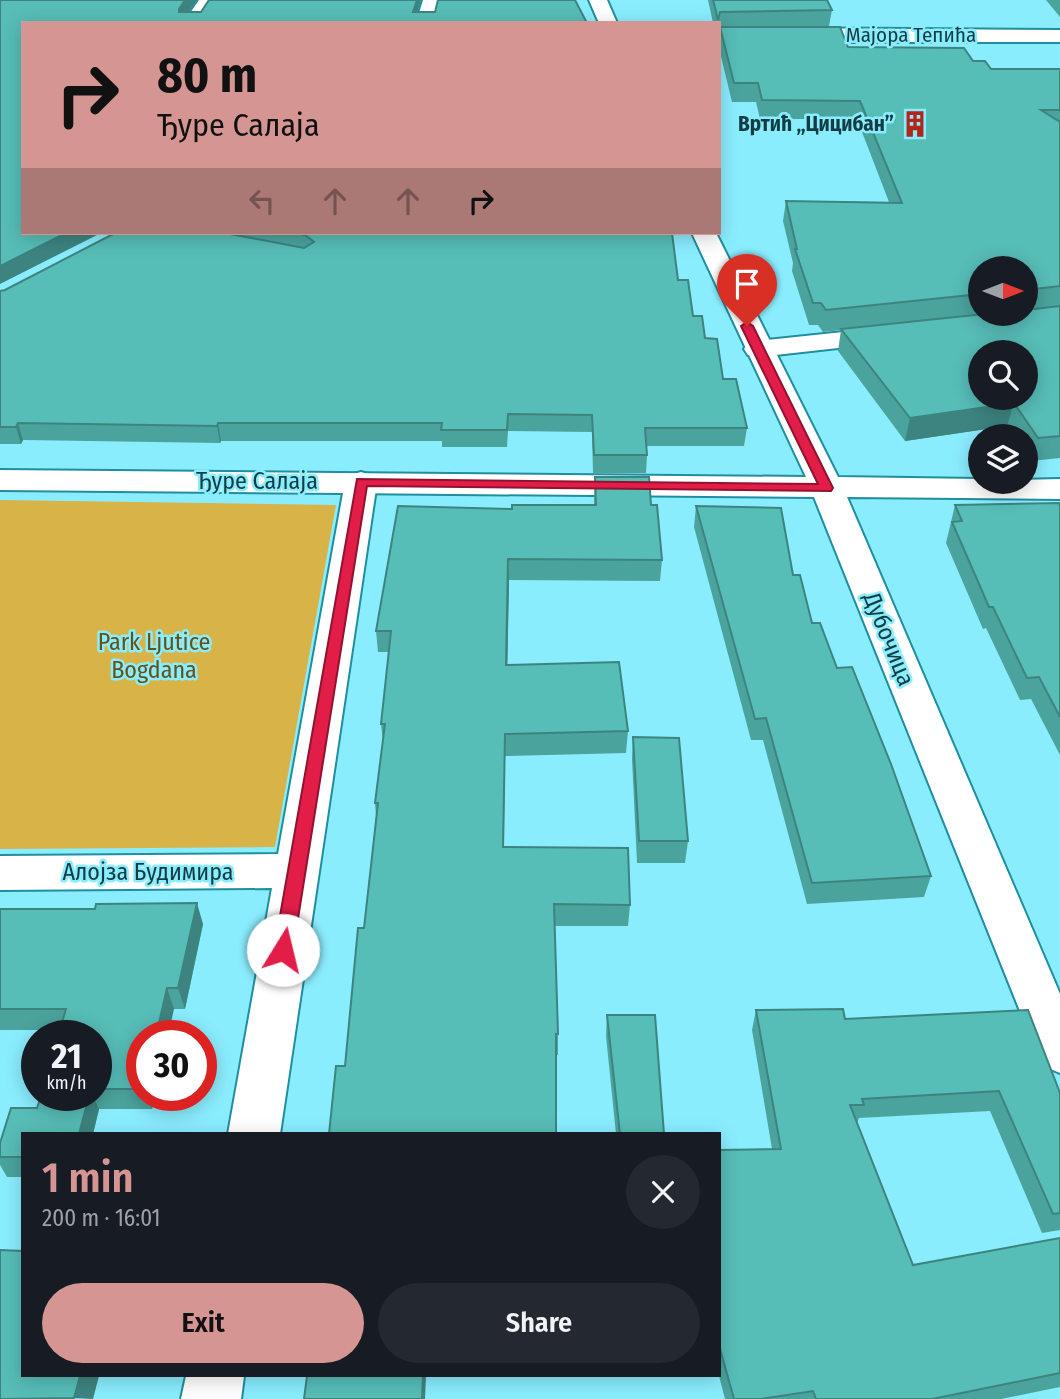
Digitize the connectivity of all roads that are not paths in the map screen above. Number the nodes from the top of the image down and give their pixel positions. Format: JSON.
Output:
{"nodes":[{"id":1,"x":208,"y":0,"type":"edge"},
{"id":2,"x":432,"y":0,"type":"edge"},
{"id":3,"x":598,"y":0,"type":"edge"},
{"id":4,"x":193,"y":21,"type":"edge"},
{"id":5,"x":426,"y":21,"type":"edge"},
{"id":6,"x":607,"y":21,"type":"edge"},
{"id":7,"x":721,"y":36,"type":"edge"},
{"id":8,"x":1060,"y":36,"type":"edge"},
{"id":9,"x":705,"y":235,"type":"edge"},
{"id":10,"x":923,"y":332,"type":"edge"},
{"id":11,"x":758,"y":349,"type":"junction"},
{"id":12,"x":0,"y":480,"type":"edge"},
{"id":13,"x":361,"y":482,"type":"junction"},
{"id":14,"x":827,"y":488,"type":"junction"},
{"id":15,"x":1060,"y":489,"type":"edge"},
{"id":16,"x":296,"y":871,"type":"junction"},
{"id":17,"x":0,"y":873,"type":"edge"},
{"id":18,"x":1060,"y":1051,"type":"edge"},
{"id":19,"x":254,"y":1132,"type":"edge"},
{"id":20,"x":215,"y":1377,"type":"edge"},
{"id":21,"x":211,"y":1399,"type":"edge"}],
"edges":[{"from":1,"to":4,"type":"street"},
{"from":2,"to":5,"type":"street"},
{"from":3,"to":6,"type":"street"},
{"from":7,"to":8,"type":"street","name":"Мајора Тепића"},
{"from":9,"to":11,"type":"street","name":"Дубочица"},
{"from":10,"to":11,"type":"street"},
{"from":11,"to":14,"type":"street","name":"Дубочица"},
{"from":12,"to":13,"type":"street","name":"Ђуре Салаја"},
{"from":13,"to":14,"type":"street","name":"Ђуре Салаја"},
{"from":13,"to":16,"type":"street"},
{"from":14,"to":15,"type":"street","name":"Ђуре Салаја"},
{"from":14,"to":18,"type":"street","name":"Дубочица"},
{"from":16,"to":17,"type":"street","name":"Алојза Будимира"},
{"from":16,"to":19,"type":"street"},
{"from":20,"to":21,"type":"street"}]}
